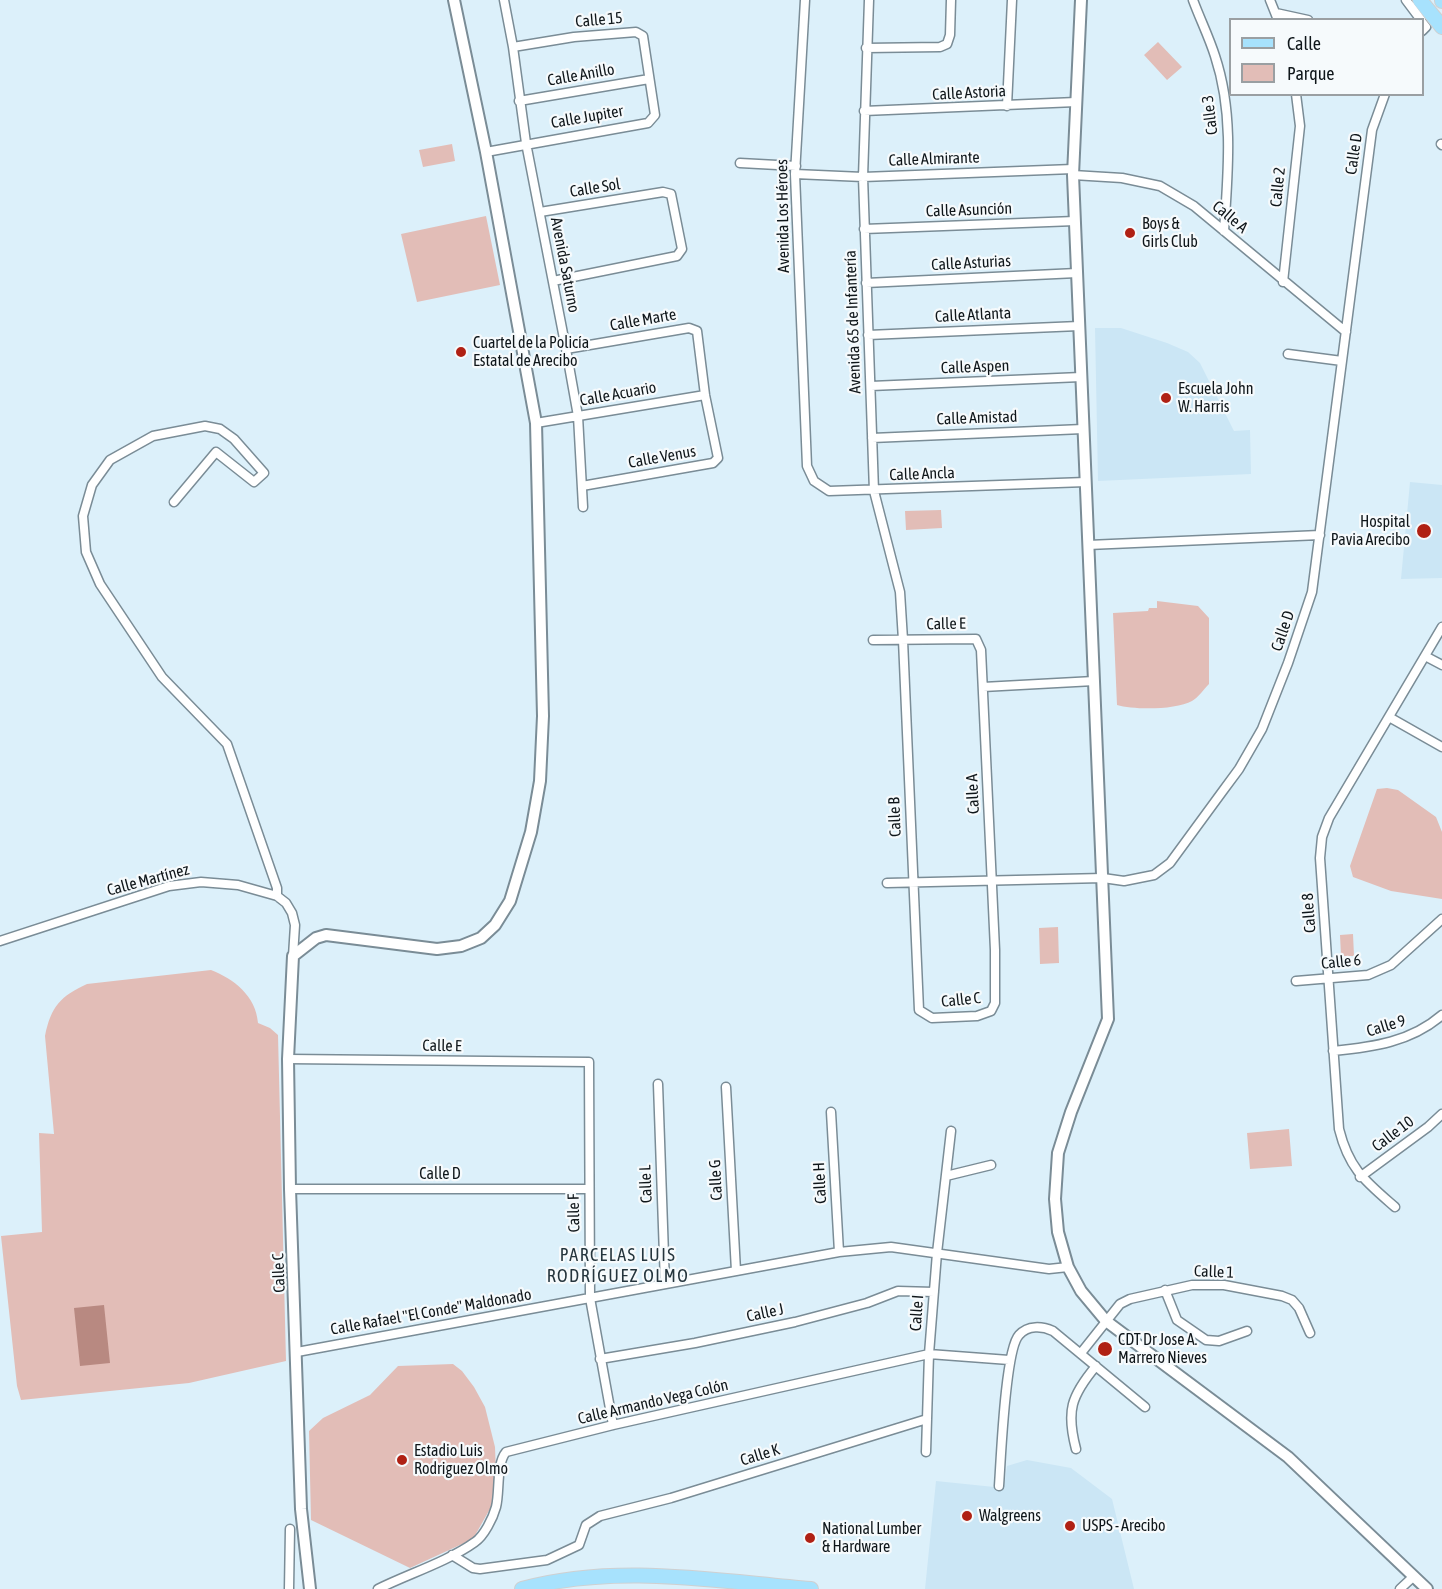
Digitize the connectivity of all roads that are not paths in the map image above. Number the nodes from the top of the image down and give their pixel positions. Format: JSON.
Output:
{"nodes":[{"id":1,"x":454,"y":0,"type":"edge"},
{"id":2,"x":504,"y":0,"type":"edge"},
{"id":3,"x":805,"y":0,"type":"edge"},
{"id":4,"x":869,"y":0,"type":"edge"},
{"id":5,"x":951,"y":0,"type":"edge"},
{"id":6,"x":1012,"y":0,"type":"edge"},
{"id":7,"x":1081,"y":0,"type":"edge"},
{"id":8,"x":1193,"y":0,"type":"edge"},
{"id":9,"x":1270,"y":0,"type":"edge"},
{"id":10,"x":1406,"y":0,"type":"edge"},
{"id":11,"x":1420,"y":0,"type":"edge"},
{"id":12,"x":1277,"y":16,"type":"edge"},
{"id":13,"x":1292,"y":18,"type":"edge"},
{"id":14,"x":1433,"y":20,"type":"edge"},
{"id":15,"x":513,"y":47,"type":"junction"},
{"id":16,"x":866,"y":48,"type":"junction"},
{"id":17,"x":649,"y":79,"type":"junction"},
{"id":18,"x":1296,"y":96,"type":"edge"},
{"id":19,"x":1384,"y":96,"type":"edge"},
{"id":20,"x":519,"y":101,"type":"junction"},
{"id":21,"x":1076,"y":102,"type":"junction"},
{"id":22,"x":1007,"y":106,"type":"junction"},
{"id":23,"x":864,"y":111,"type":"junction"},
{"id":24,"x":526,"y":143,"type":"junction"},
{"id":25,"x":486,"y":152,"type":"junction"},
{"id":26,"x":740,"y":163,"type":"dead end"},
{"id":27,"x":796,"y":170,"type":"junction"},
{"id":28,"x":1073,"y":172,"type":"junction"},
{"id":29,"x":862,"y":177,"type":"junction"},
{"id":30,"x":540,"y":212,"type":"junction"},
{"id":31,"x":1075,"y":221,"type":"junction"},
{"id":32,"x":864,"y":229,"type":"junction"},
{"id":33,"x":1224,"y":231,"type":"junction"},
{"id":34,"x":1077,"y":273,"type":"junction"},
{"id":35,"x":553,"y":281,"type":"junction"},
{"id":36,"x":1283,"y":282,"type":"junction"},
{"id":37,"x":866,"y":283,"type":"junction"},
{"id":38,"x":1079,"y":326,"type":"junction"},
{"id":39,"x":1346,"y":332,"type":"junction"},
{"id":40,"x":868,"y":335,"type":"junction"},
{"id":41,"x":566,"y":349,"type":"junction"},
{"id":42,"x":1288,"y":354,"type":"dead end"},
{"id":43,"x":1342,"y":361,"type":"junction"},
{"id":44,"x":1081,"y":377,"type":"junction"},
{"id":45,"x":871,"y":386,"type":"junction"},
{"id":46,"x":705,"y":395,"type":"junction"},
{"id":47,"x":578,"y":416,"type":"junction"},
{"id":48,"x":536,"y":423,"type":"junction"},
{"id":49,"x":1083,"y":429,"type":"junction"},
{"id":50,"x":805,"y":431,"type":"joint"},
{"id":51,"x":872,"y":438,"type":"junction"},
{"id":52,"x":1086,"y":482,"type":"junction"},
{"id":53,"x":582,"y":486,"type":"junction"},
{"id":54,"x":874,"y":491,"type":"junction"},
{"id":55,"x":174,"y":502,"type":"dead end"},
{"id":56,"x":583,"y":507,"type":"dead end"},
{"id":57,"x":1320,"y":535,"type":"junction"},
{"id":58,"x":1088,"y":545,"type":"junction"},
{"id":59,"x":1442,"y":627,"type":"edge"},
{"id":60,"x":873,"y":640,"type":"dead end"},
{"id":61,"x":903,"y":640,"type":"junction"},
{"id":62,"x":1425,"y":656,"type":"junction"},
{"id":63,"x":1442,"y":665,"type":"edge"},
{"id":64,"x":1094,"y":681,"type":"junction"},
{"id":65,"x":983,"y":687,"type":"junction"},
{"id":66,"x":1389,"y":717,"type":"junction"},
{"id":67,"x":1442,"y":747,"type":"edge"},
{"id":68,"x":1103,"y":878,"type":"junction"},
{"id":69,"x":992,"y":880,"type":"junction"},
{"id":70,"x":887,"y":883,"type":"dead end"},
{"id":71,"x":912,"y":883,"type":"junction"},
{"id":72,"x":277,"y":896,"type":"junction"},
{"id":73,"x":1442,"y":919,"type":"edge"},
{"id":74,"x":0,"y":941,"type":"edge"},
{"id":75,"x":293,"y":956,"type":"junction"},
{"id":76,"x":1328,"y":979,"type":"junction"},
{"id":77,"x":1296,"y":981,"type":"dead end"},
{"id":78,"x":917,"y":992,"type":"joint"},
{"id":79,"x":991,"y":1011,"type":"joint"},
{"id":80,"x":1442,"y":1015,"type":"edge"},
{"id":81,"x":1334,"y":1051,"type":"junction"},
{"id":82,"x":288,"y":1059,"type":"junction"},
{"id":83,"x":589,"y":1069,"type":"joint"},
{"id":84,"x":658,"y":1084,"type":"dead end"},
{"id":85,"x":726,"y":1087,"type":"dead end"},
{"id":86,"x":831,"y":1112,"type":"dead end"},
{"id":87,"x":1442,"y":1114,"type":"edge"},
{"id":88,"x":951,"y":1131,"type":"dead end"},
{"id":89,"x":991,"y":1166,"type":"dead end"},
{"id":90,"x":946,"y":1176,"type":"junction"},
{"id":91,"x":1360,"y":1177,"type":"junction"},
{"id":92,"x":290,"y":1189,"type":"junction"},
{"id":93,"x":589,"y":1189,"type":"junction"},
{"id":94,"x":1395,"y":1207,"type":"dead end"},
{"id":95,"x":839,"y":1252,"type":"junction"},
{"id":96,"x":937,"y":1253,"type":"junction"},
{"id":97,"x":1068,"y":1267,"type":"junction"},
{"id":98,"x":735,"y":1271,"type":"junction"},
{"id":99,"x":665,"y":1284,"type":"junction"},
{"id":100,"x":1165,"y":1290,"type":"junction"},
{"id":101,"x":934,"y":1292,"type":"junction"},
{"id":102,"x":590,"y":1298,"type":"junction"},
{"id":103,"x":1106,"y":1321,"type":"junction"},
{"id":104,"x":1247,"y":1331,"type":"dead end"},
{"id":105,"x":1310,"y":1333,"type":"dead end"},
{"id":106,"x":297,"y":1352,"type":"junction"},
{"id":107,"x":1081,"y":1353,"type":"junction"},
{"id":108,"x":929,"y":1354,"type":"junction"},
{"id":109,"x":600,"y":1359,"type":"junction"},
{"id":110,"x":1009,"y":1360,"type":"junction"},
{"id":111,"x":1096,"y":1366,"type":"junction"},
{"id":112,"x":1145,"y":1407,"type":"dead end"},
{"id":113,"x":927,"y":1419,"type":"junction"},
{"id":114,"x":613,"y":1425,"type":"junction"},
{"id":115,"x":1076,"y":1449,"type":"dead end"},
{"id":116,"x":926,"y":1452,"type":"dead end"},
{"id":117,"x":999,"y":1485,"type":"dead end"},
{"id":118,"x":290,"y":1529,"type":"dead end"},
{"id":119,"x":452,"y":1555,"type":"junction"},
{"id":120,"x":1414,"y":1576,"type":"junction"},
{"id":121,"x":289,"y":1589,"type":"edge"},
{"id":122,"x":310,"y":1589,"type":"edge"},
{"id":123,"x":378,"y":1589,"type":"edge"},
{"id":124,"x":522,"y":1589,"type":"edge"},
{"id":125,"x":811,"y":1589,"type":"edge"},
{"id":126,"x":1400,"y":1589,"type":"edge"},
{"id":127,"x":1426,"y":1589,"type":"edge"}],
"edges":[{"from":1,"to":25,"type":"street"},
{"from":2,"to":15,"type":"street","name":"Avenida Saturno"},
{"from":3,"to":27,"type":"street","name":"Avenida Los Héroes"},
{"from":4,"to":16,"type":"street","name":"Avenida 65 de Infantería"},
{"from":5,"to":16,"type":"street"},
{"from":6,"to":22,"type":"street"},
{"from":7,"to":21,"type":"street"},
{"from":8,"to":33,"type":"street","name":"Calle 3"},
{"from":9,"to":12,"type":"street"},
{"from":10,"to":14,"type":"street"},
{"from":11,"to":14,"type":"main road"},
{"from":12,"to":13,"type":"street"},
{"from":15,"to":17,"type":"street","name":"Calle 15"},
{"from":15,"to":20,"type":"street","name":"Avenida Saturno"},
{"from":16,"to":23,"type":"street","name":"Avenida 65 de Infantería"},
{"from":17,"to":20,"type":"street","name":"Calle Anillo"},
{"from":17,"to":24,"type":"street","name":"Calle Jupiter"},
{"from":18,"to":36,"type":"street","name":"Calle 2"},
{"from":19,"to":39,"type":"street","name":"Calle D"},
{"from":20,"to":24,"type":"street","name":"Avenida Saturno"},
{"from":21,"to":22,"type":"street","name":"Calle Astoria"},
{"from":21,"to":28,"type":"street"},
{"from":22,"to":23,"type":"street","name":"Calle Astoria"},
{"from":23,"to":29,"type":"street","name":"Avenida 65 de Infantería"},
{"from":24,"to":25,"type":"street","name":"Calle Jupiter"},
{"from":24,"to":30,"type":"street","name":"Avenida Saturno"},
{"from":25,"to":48,"type":"street"},
{"from":26,"to":27,"type":"street","name":"Calle Almirante"},
{"from":27,"to":29,"type":"street","name":"Calle Almirante"},
{"from":27,"to":50,"type":"street","name":"Avenida Los Héroes"},
{"from":28,"to":29,"type":"street","name":"Calle Almirante"},
{"from":28,"to":31,"type":"street"},
{"from":28,"to":33,"type":"street","name":"Calle A"},
{"from":29,"to":32,"type":"street","name":"Avenida 65 de Infantería"},
{"from":30,"to":35,"type":"street","name":"Avenida Saturno"},
{"from":30,"to":35,"type":"street","name":"Calle Sol"},
{"from":31,"to":32,"type":"street","name":"Calle Asunción"},
{"from":31,"to":34,"type":"street"},
{"from":32,"to":37,"type":"street","name":"Avenida 65 de Infantería"},
{"from":33,"to":36,"type":"street","name":"Calle A"},
{"from":34,"to":37,"type":"street","name":"Calle Asturias"},
{"from":34,"to":38,"type":"street"},
{"from":35,"to":41,"type":"street","name":"Avenida Saturno"},
{"from":36,"to":39,"type":"street","name":"Calle A"},
{"from":37,"to":40,"type":"street","name":"Avenida 65 de Infantería"},
{"from":38,"to":40,"type":"street","name":"Calle Atlanta"},
{"from":38,"to":44,"type":"street"},
{"from":39,"to":43,"type":"street","name":"Calle D"},
{"from":40,"to":45,"type":"street","name":"Avenida 65 de Infantería"},
{"from":41,"to":46,"type":"street","name":"Calle Marte"},
{"from":41,"to":47,"type":"street","name":"Avenida Saturno"},
{"from":42,"to":43,"type":"street"},
{"from":43,"to":57,"type":"street","name":"Calle D"},
{"from":44,"to":45,"type":"street","name":"Calle Aspen"},
{"from":44,"to":49,"type":"street"},
{"from":45,"to":51,"type":"street","name":"Avenida 65 de Infantería"},
{"from":46,"to":47,"type":"street","name":"Calle Acuario"},
{"from":46,"to":53,"type":"street","name":"Calle Venus"},
{"from":47,"to":48,"type":"street","name":"Calle Acuario"},
{"from":47,"to":53,"type":"street","name":"Avenida Saturno"},
{"from":48,"to":75,"type":"street"},
{"from":49,"to":51,"type":"street","name":"Calle Amistad"},
{"from":49,"to":52,"type":"street"},
{"from":50,"to":54,"type":"street","name":"Calle Ancla"},
{"from":51,"to":54,"type":"street","name":"Avenida 65 de Infantería"},
{"from":52,"to":54,"type":"street","name":"Calle Ancla"},
{"from":52,"to":58,"type":"street"},
{"from":53,"to":56,"type":"street","name":"Avenida Saturno"},
{"from":54,"to":61,"type":"street","name":"Avenida 65 de Infantería"},
{"from":55,"to":72,"type":"street"},
{"from":57,"to":58,"type":"street"},
{"from":57,"to":68,"type":"street","name":"Calle D"},
{"from":58,"to":64,"type":"street"},
{"from":59,"to":62,"type":"street","name":"Calle 8"},
{"from":60,"to":61,"type":"street"},
{"from":61,"to":65,"type":"street","name":"Calle E"},
{"from":61,"to":71,"type":"street","name":"Calle B"},
{"from":62,"to":63,"type":"street"},
{"from":62,"to":66,"type":"street","name":"Calle 8"},
{"from":64,"to":65,"type":"street"},
{"from":64,"to":68,"type":"street"},
{"from":65,"to":69,"type":"street","name":"Calle A"},
{"from":66,"to":67,"type":"street"},
{"from":66,"to":76,"type":"street","name":"Calle 8"},
{"from":68,"to":69,"type":"street","name":"Calle D"},
{"from":68,"to":97,"type":"street"},
{"from":69,"to":71,"type":"street","name":"Calle D"},
{"from":69,"to":79,"type":"street","name":"Calle A"},
{"from":70,"to":71,"type":"street","name":"Calle D"},
{"from":71,"to":78,"type":"street","name":"Calle B"},
{"from":72,"to":74,"type":"street","name":"Calle Martínez"},
{"from":72,"to":75,"type":"street"},
{"from":73,"to":76,"type":"street","name":"Calle 6"},
{"from":75,"to":82,"type":"street","name":"Calle C"},
{"from":76,"to":77,"type":"street","name":"Calle 6"},
{"from":76,"to":81,"type":"street","name":"Calle 8"},
{"from":78,"to":79,"type":"street","name":"Calle C"},
{"from":80,"to":81,"type":"street","name":"Calle 9"},
{"from":81,"to":91,"type":"street","name":"Calle 8"},
{"from":82,"to":83,"type":"street","name":"Calle E"},
{"from":82,"to":92,"type":"street","name":"Calle C"},
{"from":83,"to":93,"type":"street","name":"Calle F"},
{"from":84,"to":99,"type":"street","name":"Calle L"},
{"from":85,"to":98,"type":"street","name":"Calle G"},
{"from":86,"to":95,"type":"street","name":"Calle H"},
{"from":87,"to":91,"type":"street","name":"Calle 10"},
{"from":88,"to":90,"type":"street","name":"Calle I"},
{"from":89,"to":90,"type":"street"},
{"from":90,"to":96,"type":"street","name":"Calle I"},
{"from":91,"to":94,"type":"street","name":"Calle 8"},
{"from":92,"to":93,"type":"street","name":"Calle D"},
{"from":92,"to":106,"type":"street","name":"Calle C"},
{"from":93,"to":102,"type":"street","name":"Calle F"},
{"from":95,"to":96,"type":"street","name":"Calle Rafael \"El Conde\" Maldonado"},
{"from":95,"to":98,"type":"street","name":"Calle Rafael \"El Conde\" Maldonado"},
{"from":96,"to":97,"type":"street","name":"Calle Rafael \"El Conde\" Maldonado"},
{"from":96,"to":101,"type":"street","name":"Calle I"},
{"from":97,"to":103,"type":"street"},
{"from":98,"to":99,"type":"street","name":"Calle Rafael \"El Conde\" Maldonado"},
{"from":99,"to":102,"type":"street","name":"Calle Rafael \"El Conde\" Maldonado"},
{"from":100,"to":103,"type":"street","name":"Calle 1"},
{"from":100,"to":104,"type":"street"},
{"from":100,"to":105,"type":"street","name":"Calle 1"},
{"from":101,"to":108,"type":"street","name":"Calle I"},
{"from":101,"to":109,"type":"street","name":"Calle J"},
{"from":102,"to":106,"type":"street","name":"Calle Rafael \"El Conde\" Maldonado"},
{"from":102,"to":109,"type":"street","name":"Calle F"},
{"from":103,"to":107,"type":"street","name":"Calle 1"},
{"from":103,"to":120,"type":"street"},
{"from":106,"to":122,"type":"street","name":"Calle C"},
{"from":107,"to":110,"type":"street"},
{"from":107,"to":111,"type":"street"},
{"from":108,"to":110,"type":"street","name":"Calle Armando Vega Colón"},
{"from":108,"to":113,"type":"street","name":"Calle I"},
{"from":108,"to":114,"type":"street","name":"Calle Armando Vega Colón"},
{"from":109,"to":114,"type":"street","name":"Calle F"},
{"from":110,"to":117,"type":"street"},
{"from":111,"to":112,"type":"street"},
{"from":111,"to":115,"type":"street"},
{"from":113,"to":116,"type":"street","name":"Calle I"},
{"from":113,"to":119,"type":"street","name":"Calle K"},
{"from":114,"to":119,"type":"street","name":"Calle Armando Vega Colón"},
{"from":118,"to":121,"type":"street"},
{"from":119,"to":123,"type":"street","name":"Calle Armando Vega Colón"},
{"from":120,"to":126,"type":"street"},
{"from":120,"to":127,"type":"street"},
{"from":124,"to":125,"type":"main road"}]}
